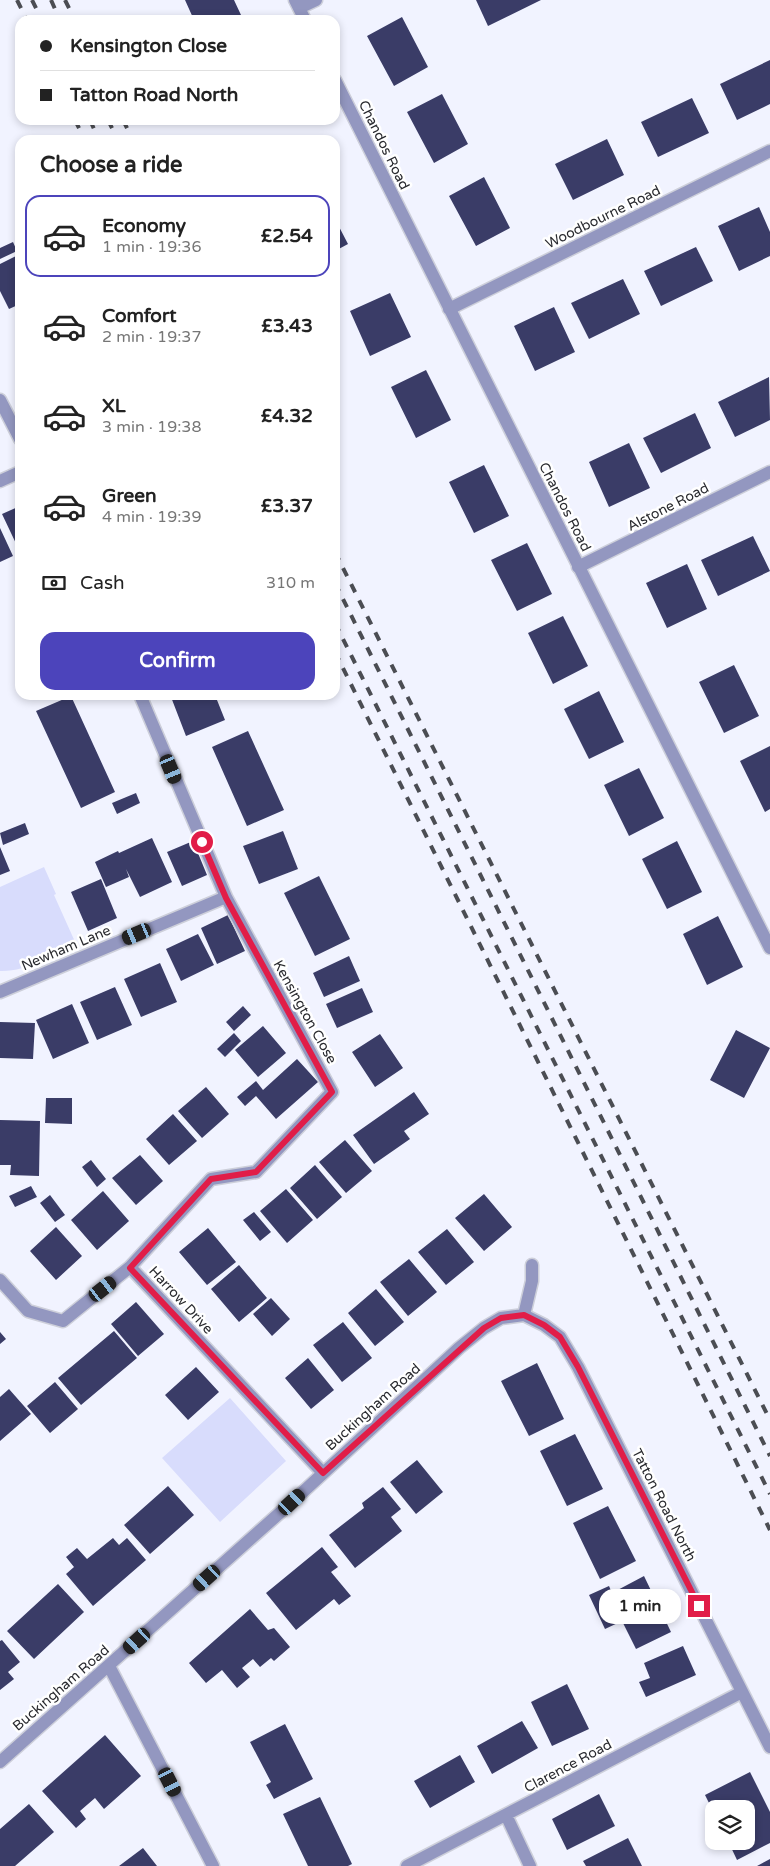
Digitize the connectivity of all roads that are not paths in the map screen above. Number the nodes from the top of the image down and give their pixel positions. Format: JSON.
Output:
{"nodes":[{"id":1,"x":316,"y":0,"type":"edge"},
{"id":2,"x":297,"y":4,"type":"edge"},
{"id":3,"x":340,"y":90,"type":"edge"},
{"id":4,"x":770,"y":151,"type":"edge"},
{"id":5,"x":449,"y":310,"type":"junction"},
{"id":6,"x":0,"y":400,"type":"edge"},
{"id":7,"x":15,"y":429,"type":"edge"},
{"id":8,"x":770,"y":472,"type":"edge"},
{"id":9,"x":15,"y":474,"type":"edge"},
{"id":10,"x":0,"y":481,"type":"edge"},
{"id":11,"x":578,"y":567,"type":"junction"},
{"id":12,"x":142,"y":700,"type":"edge"},
{"id":13,"x":226,"y":898,"type":"junction"},
{"id":14,"x":770,"y":948,"type":"edge"},
{"id":15,"x":0,"y":992,"type":"edge"},
{"id":16,"x":532,"y":1265,"type":"dead end"},
{"id":17,"x":130,"y":1268,"type":"junction"},
{"id":18,"x":0,"y":1280,"type":"edge"},
{"id":19,"x":524,"y":1315,"type":"junction"},
{"id":20,"x":323,"y":1473,"type":"junction"},
{"id":21,"x":109,"y":1666,"type":"junction"},
{"id":22,"x":742,"y":1692,"type":"junction"},
{"id":23,"x":770,"y":1747,"type":"edge"},
{"id":24,"x":0,"y":1762,"type":"edge"},
{"id":25,"x":506,"y":1815,"type":"junction"},
{"id":26,"x":213,"y":1866,"type":"edge"},
{"id":27,"x":407,"y":1866,"type":"edge"},
{"id":28,"x":530,"y":1866,"type":"edge"}],
"edges":[{"from":1,"to":2,"type":"street"},
{"from":3,"to":5,"type":"street","name":"Chandos Road"},
{"from":4,"to":5,"type":"street","name":"Woodbourne Road"},
{"from":5,"to":11,"type":"street","name":"Chandos Road"},
{"from":6,"to":7,"type":"street"},
{"from":8,"to":11,"type":"street","name":"Alstone Road"},
{"from":9,"to":10,"type":"street"},
{"from":11,"to":14,"type":"street","name":"Chandos Road"},
{"from":12,"to":13,"type":"street","name":"Kensington Close"},
{"from":13,"to":15,"type":"street","name":"Newham Lane"},
{"from":13,"to":17,"type":"street","name":"Kensington Close"},
{"from":16,"to":19,"type":"street"},
{"from":17,"to":18,"type":"street","name":"Harrow Drive"},
{"from":17,"to":20,"type":"street","name":"Harrow Drive"},
{"from":19,"to":20,"type":"street","name":"Buckingham Road"},
{"from":19,"to":22,"type":"street","name":"Tatton Road North"},
{"from":20,"to":21,"type":"street","name":"Buckingham Road"},
{"from":21,"to":24,"type":"street","name":"Buckingham Road"},
{"from":21,"to":26,"type":"street"},
{"from":22,"to":23,"type":"street","name":"Tatton Road North"},
{"from":22,"to":25,"type":"street","name":"Clarence Road"},
{"from":25,"to":27,"type":"street","name":"Clarence Road"},
{"from":25,"to":28,"type":"street"}]}
